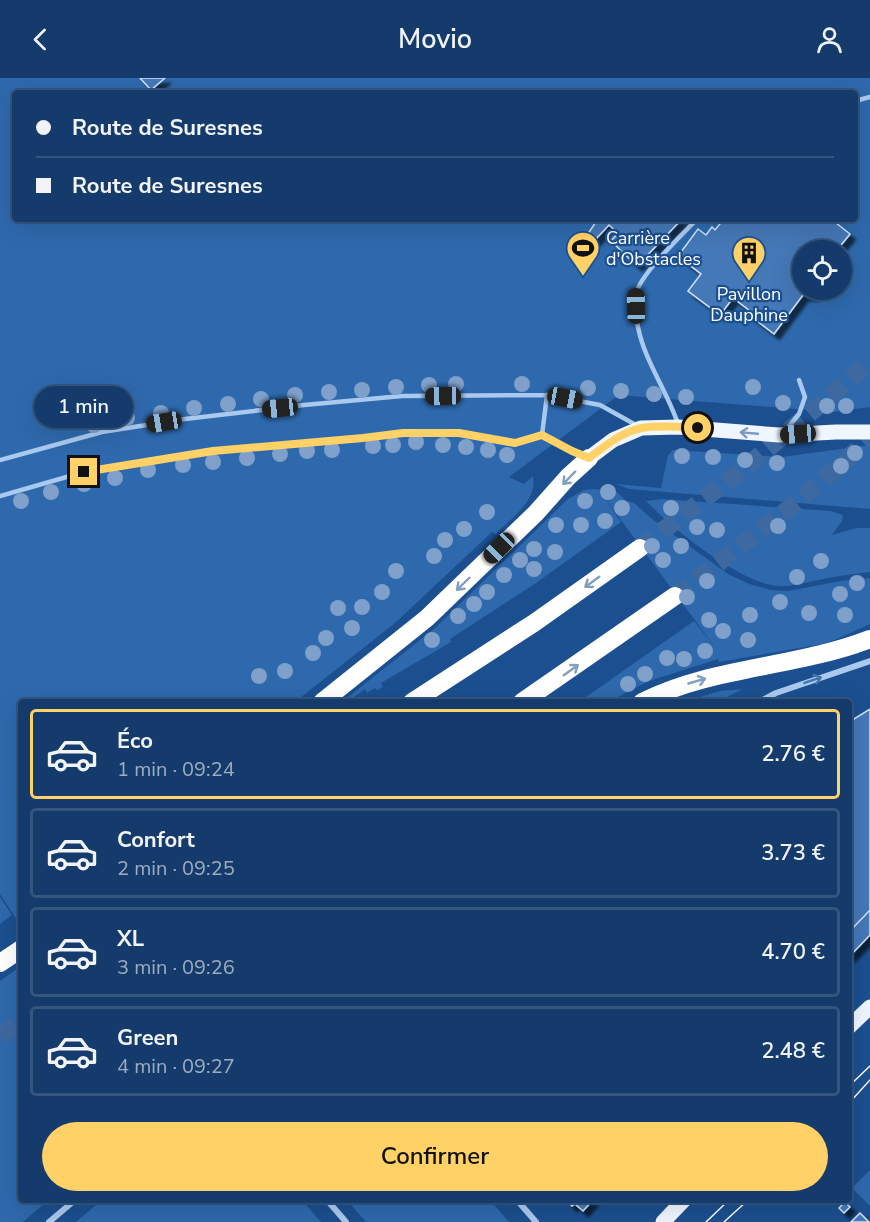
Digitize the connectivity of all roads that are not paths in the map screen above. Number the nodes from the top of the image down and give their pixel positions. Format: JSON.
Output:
{"nodes":[{"id":1,"x":694,"y":222,"type":"edge"},
{"id":2,"x":799,"y":380,"type":"dead end"},
{"id":3,"x":547,"y":394,"type":"junction"},
{"id":4,"x":678,"y":427,"type":"junction"},
{"id":5,"x":641,"y":428,"type":"junction"},
{"id":6,"x":870,"y":432,"type":"edge"},
{"id":7,"x":542,"y":435,"type":"junction"},
{"id":8,"x":779,"y":435,"type":"junction"},
{"id":9,"x":589,"y":458,"type":"junction"},
{"id":10,"x":0,"y":460,"type":"edge"},
{"id":11,"x":0,"y":496,"type":"edge"},
{"id":12,"x":640,"y":548,"type":"tunnel mouth"},
{"id":13,"x":675,"y":596,"type":"tunnel mouth"},
{"id":14,"x":870,"y":639,"type":"edge"},
{"id":15,"x":870,"y":661,"type":"edge"},
{"id":16,"x":326,"y":699,"type":"edge"},
{"id":17,"x":417,"y":699,"type":"edge"},
{"id":18,"x":526,"y":699,"type":"edge"},
{"id":19,"x":649,"y":699,"type":"edge"},
{"id":20,"x":765,"y":699,"type":"edge"},
{"id":21,"x":18,"y":951,"type":"edge"},
{"id":22,"x":0,"y":963,"type":"edge"},
{"id":23,"x":870,"y":1007,"type":"edge"},
{"id":24,"x":852,"y":1024,"type":"edge"},
{"id":25,"x":72,"y":1203,"type":"edge"},
{"id":26,"x":330,"y":1203,"type":"edge"},
{"id":27,"x":520,"y":1203,"type":"edge"},
{"id":28,"x":681,"y":1203,"type":"edge"},
{"id":29,"x":50,"y":1222,"type":"edge"},
{"id":30,"x":346,"y":1222,"type":"edge"},
{"id":31,"x":536,"y":1222,"type":"edge"},
{"id":32,"x":663,"y":1222,"type":"edge"}],
"edges":[{"from":1,"to":4,"type":"lane"},
{"from":2,"to":8,"type":"lane"},
{"from":3,"to":5,"type":"lane"},
{"from":3,"to":7,"type":"lane"},
{"from":3,"to":10,"type":"lane"},
{"from":4,"to":5,"type":"main road"},
{"from":8,"to":4,"type":"main road","one_way":true},
{"from":5,"to":9,"type":"main road"},
{"from":6,"to":8,"type":"main road"},
{"from":7,"to":9,"type":"lane"},
{"from":7,"to":11,"type":"lane"},
{"from":9,"to":16,"type":"highway","one_way":true},
{"from":12,"to":17,"type":"highway","one_way":true},
{"from":18,"to":13,"type":"highway","one_way":true},
{"from":19,"to":14,"type":"highway","one_way":true},
{"from":20,"to":15,"type":"street","one_way":true},
{"from":21,"to":22,"type":"highway"},
{"from":23,"to":24,"type":"main road"},
{"from":25,"to":29,"type":"street"},
{"from":26,"to":30,"type":"street"},
{"from":27,"to":31,"type":"street"},
{"from":28,"to":32,"type":"main road"}]}
